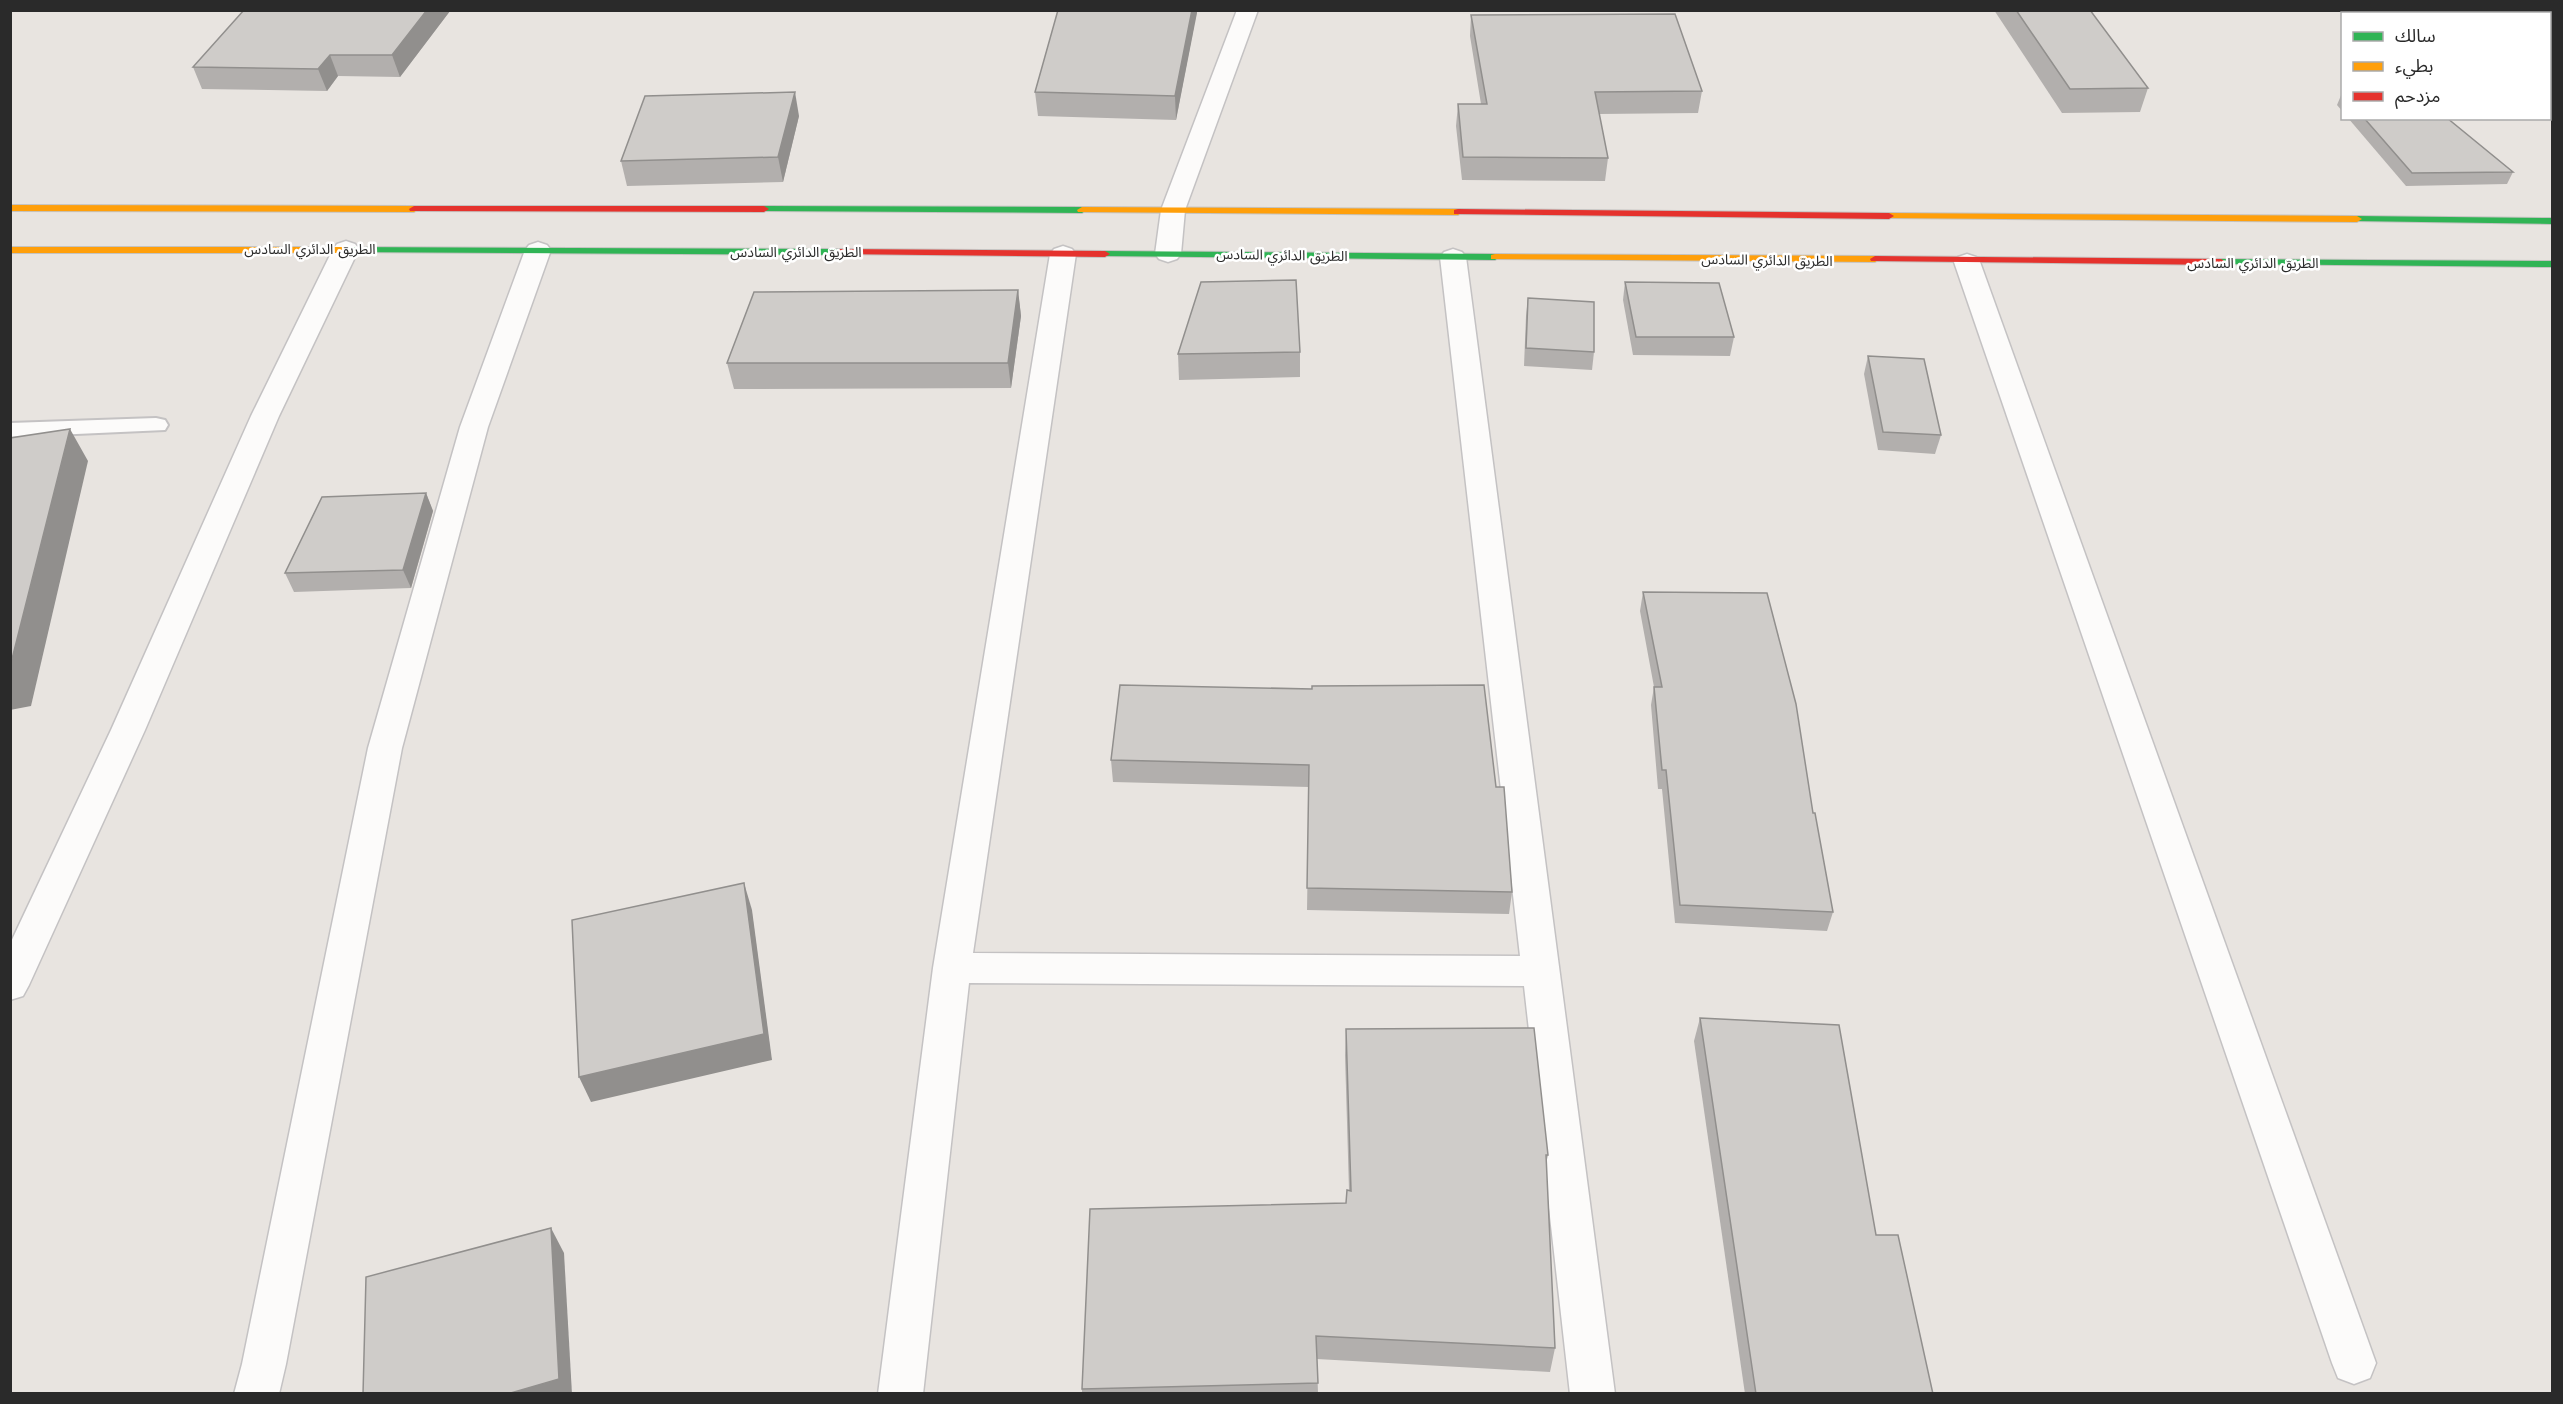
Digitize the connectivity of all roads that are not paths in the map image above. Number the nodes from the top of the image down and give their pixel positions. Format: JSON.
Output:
{"nodes":[{"id":1,"x":1248,"y":10,"type":"edge"},
{"id":2,"x":10,"y":208,"type":"edge"},
{"id":3,"x":1173,"y":210,"type":"junction"},
{"id":4,"x":2553,"y":221,"type":"edge"},
{"id":5,"x":346,"y":249,"type":"junction"},
{"id":6,"x":10,"y":250,"type":"edge"},
{"id":7,"x":538,"y":250,"type":"junction"},
{"id":8,"x":1063,"y":254,"type":"junction"},
{"id":9,"x":1168,"y":254,"type":"junction"},
{"id":10,"x":1453,"y":256,"type":"junction"},
{"id":11,"x":1967,"y":262,"type":"junction"},
{"id":12,"x":2553,"y":264,"type":"edge"},
{"id":13,"x":156,"y":424,"type":"dead end"},
{"id":14,"x":10,"y":430,"type":"edge"},
{"id":15,"x":952,"y":968,"type":"junction"},
{"id":16,"x":1542,"y":971,"type":"junction"},
{"id":17,"x":10,"y":985,"type":"edge"},
{"id":18,"x":2354,"y":1363,"type":"dead end"},
{"id":19,"x":256,"y":1394,"type":"edge"},
{"id":20,"x":900,"y":1394,"type":"edge"},
{"id":21,"x":1593,"y":1394,"type":"edge"}],
"edges":[{"from":1,"to":3,"type":"street"},
{"from":2,"to":3,"type":"highway"},
{"from":3,"to":4,"type":"highway"},
{"from":3,"to":9,"type":"street"},
{"from":5,"to":6,"type":"highway","name":"الطريق الدائري السادس"},
{"from":5,"to":7,"type":"highway","name":"الطريق الدائري السادس"},
{"from":5,"to":17,"type":"street"},
{"from":7,"to":8,"type":"highway","name":"الطريق الدائري السادس"},
{"from":7,"to":19,"type":"street"},
{"from":8,"to":9,"type":"highway","name":"الطريق الدائري السادس"},
{"from":8,"to":15,"type":"street"},
{"from":9,"to":10,"type":"highway","name":"الطريق الدائري السادس"},
{"from":10,"to":11,"type":"highway","name":"الطريق الدائري السادس"},
{"from":10,"to":16,"type":"street"},
{"from":11,"to":12,"type":"highway","name":"الطريق الدائري السادس"},
{"from":11,"to":18,"type":"street"},
{"from":13,"to":14,"type":"lane"},
{"from":15,"to":16,"type":"street"},
{"from":15,"to":20,"type":"street"},
{"from":16,"to":21,"type":"street"}]}
